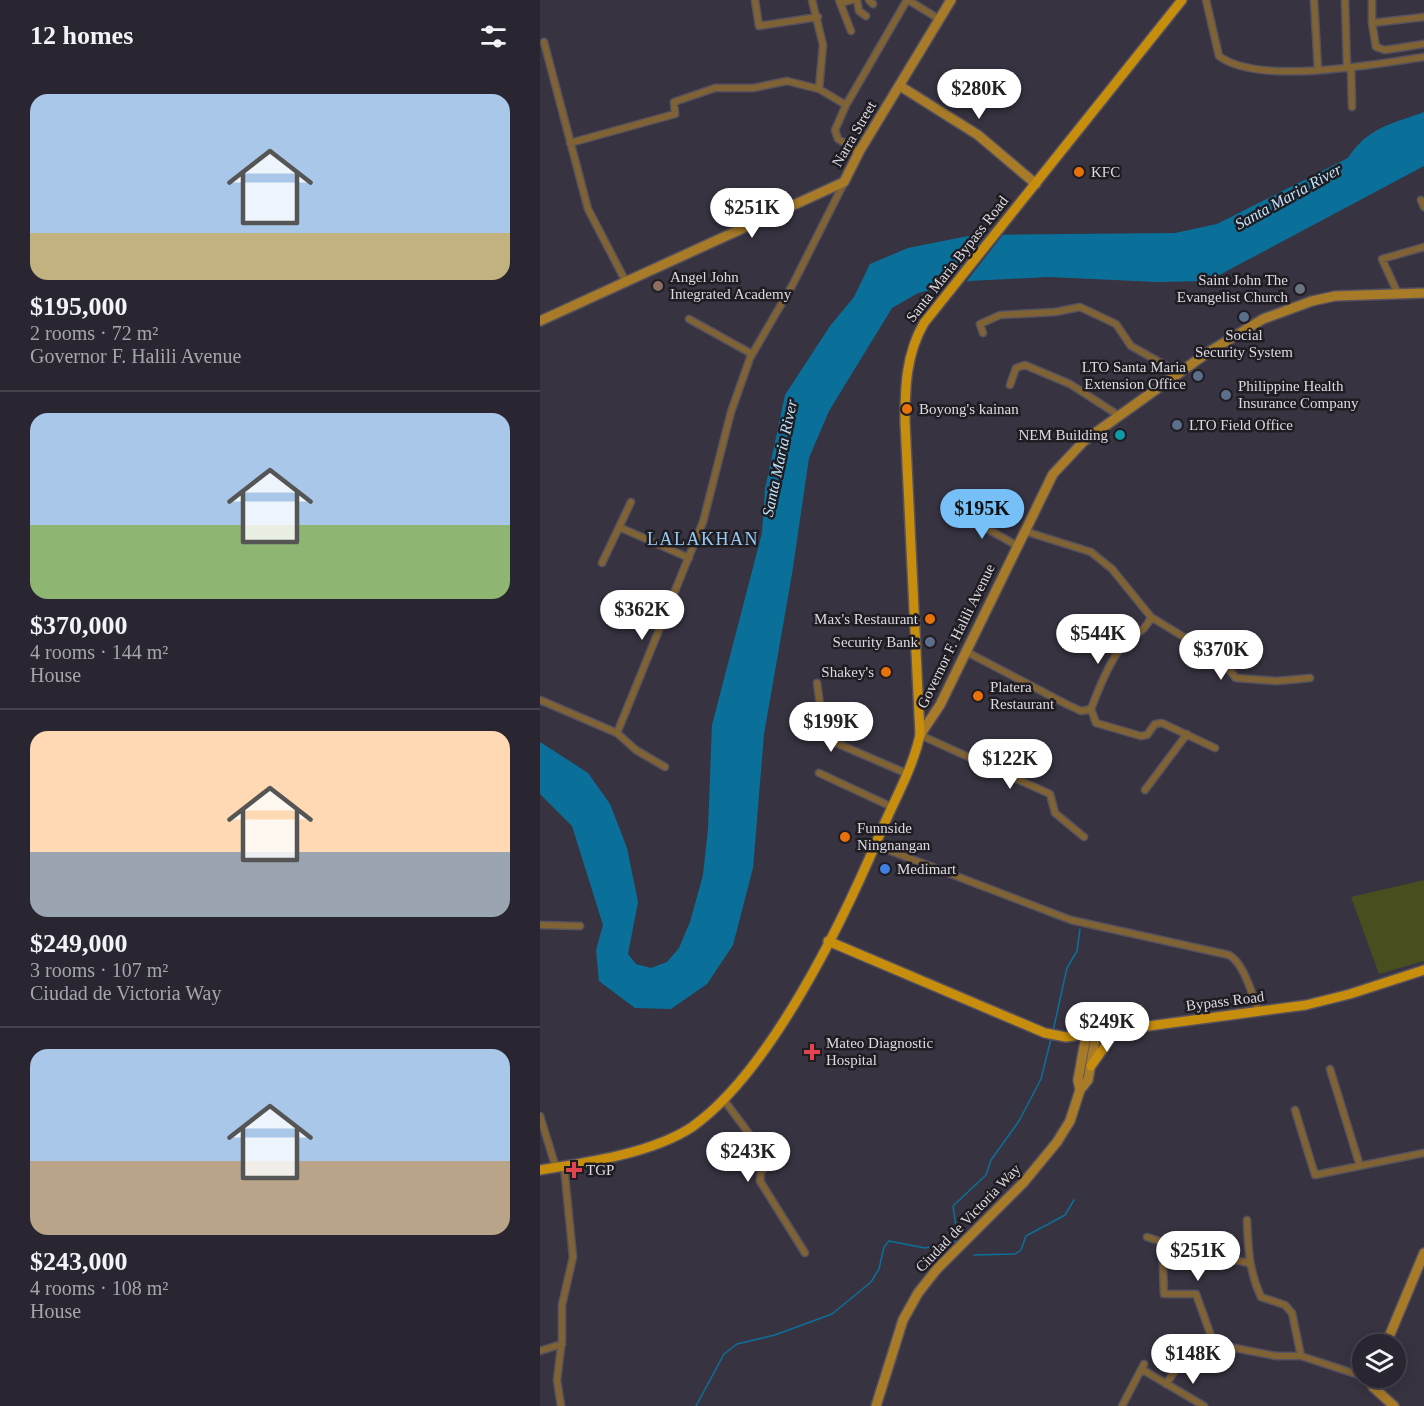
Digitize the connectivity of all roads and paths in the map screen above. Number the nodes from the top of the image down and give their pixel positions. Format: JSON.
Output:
{"nodes":[{"id":1,"x":755,"y":0,"type":"edge"},
{"id":2,"x":812,"y":0,"type":"edge"},
{"id":3,"x":852,"y":0,"type":"edge"},
{"id":4,"x":857,"y":0,"type":"edge"},
{"id":5,"x":907,"y":0,"type":"edge"},
{"id":6,"x":951,"y":0,"type":"edge"},
{"id":7,"x":1182,"y":0,"type":"edge"},
{"id":8,"x":1206,"y":0,"type":"edge"},
{"id":9,"x":1314,"y":0,"type":"edge"},
{"id":10,"x":1345,"y":0,"type":"edge"},
{"id":11,"x":1372,"y":0,"type":"edge"},
{"id":12,"x":840,"y":1,"type":"edge"},
{"id":13,"x":866,"y":16,"type":"dead end"},
{"id":14,"x":818,"y":17,"type":"junction"},
{"id":15,"x":1424,"y":17,"type":"edge"},
{"id":16,"x":939,"y":19,"type":"junction"},
{"id":17,"x":1372,"y":23,"type":"junction"},
{"id":18,"x":851,"y":31,"type":"dead end"},
{"id":19,"x":544,"y":42,"type":"dead end"},
{"id":20,"x":1424,"y":44,"type":"edge"},
{"id":21,"x":1424,"y":57,"type":"edge"},
{"id":22,"x":1349,"y":67,"type":"junction"},
{"id":23,"x":1318,"y":70,"type":"junction"},
{"id":24,"x":900,"y":86,"type":"junction"},
{"id":25,"x":819,"y":89,"type":"junction"},
{"id":26,"x":846,"y":105,"type":"junction"},
{"id":27,"x":1352,"y":107,"type":"dead end"},
{"id":28,"x":570,"y":143,"type":"junction"},
{"id":29,"x":859,"y":152,"type":"junction"},
{"id":30,"x":844,"y":182,"type":"junction"},
{"id":31,"x":1036,"y":184,"type":"junction"},
{"id":32,"x":1421,"y":200,"type":"dead end"},
{"id":33,"x":1424,"y":207,"type":"edge"},
{"id":34,"x":1424,"y":247,"type":"edge"},
{"id":35,"x":626,"y":282,"type":"junction"},
{"id":36,"x":1424,"y":293,"type":"edge"},
{"id":37,"x":1398,"y":294,"type":"junction"},
{"id":38,"x":689,"y":319,"type":"dead end"},
{"id":39,"x":540,"y":321,"type":"edge"},
{"id":40,"x":983,"y":333,"type":"dead end"},
{"id":41,"x":752,"y":354,"type":"junction"},
{"id":42,"x":1179,"y":373,"type":"junction"},
{"id":43,"x":1010,"y":385,"type":"dead end"},
{"id":44,"x":1118,"y":415,"type":"junction"},
{"id":45,"x":631,"y":502,"type":"dead end"},
{"id":46,"x":961,"y":514,"type":"dead end"},
{"id":47,"x":619,"y":528,"type":"junction"},
{"id":48,"x":1024,"y":531,"type":"junction"},
{"id":49,"x":1016,"y":545,"type":"junction"},
{"id":50,"x":689,"y":558,"type":"junction"},
{"id":51,"x":602,"y":563,"type":"dead end"},
{"id":52,"x":1151,"y":617,"type":"junction"},
{"id":53,"x":965,"y":651,"type":"junction"},
{"id":54,"x":1310,"y":678,"type":"dead end"},
{"id":55,"x":817,"y":683,"type":"dead end"},
{"id":56,"x":540,"y":700,"type":"edge"},
{"id":57,"x":1091,"y":710,"type":"junction"},
{"id":58,"x":617,"y":733,"type":"junction"},
{"id":59,"x":1187,"y":734,"type":"junction"},
{"id":60,"x":920,"y":735,"type":"junction"},
{"id":61,"x":1215,"y":748,"type":"dead end"},
{"id":62,"x":665,"y":767,"type":"dead end"},
{"id":63,"x":819,"y":773,"type":"dead end"},
{"id":64,"x":908,"y":774,"type":"junction"},
{"id":65,"x":1145,"y":790,"type":"dead end"},
{"id":66,"x":892,"y":807,"type":"junction"},
{"id":67,"x":1084,"y":837,"type":"dead end"},
{"id":68,"x":875,"y":845,"type":"junction"},
{"id":69,"x":540,"y":925,"type":"edge"},
{"id":70,"x":580,"y":926,"type":"dead end"},
{"id":71,"x":828,"y":941,"type":"junction"},
{"id":72,"x":1424,"y":970,"type":"edge"},
{"id":73,"x":1259,"y":1012,"type":"junction"},
{"id":74,"x":1115,"y":1032,"type":"junction"},
{"id":75,"x":1096,"y":1035,"type":"junction"},
{"id":76,"x":1086,"y":1036,"type":"junction"},
{"id":77,"x":1091,"y":1066,"type":"junction"},
{"id":78,"x":1330,"y":1069,"type":"dead end"},
{"id":79,"x":1080,"y":1090,"type":"junction"},
{"id":80,"x":724,"y":1100,"type":"junction"},
{"id":81,"x":1295,"y":1110,"type":"dead end"},
{"id":82,"x":540,"y":1116,"type":"edge"},
{"id":83,"x":1424,"y":1154,"type":"edge"},
{"id":84,"x":1360,"y":1166,"type":"junction"},
{"id":85,"x":560,"y":1167,"type":"junction"},
{"id":86,"x":540,"y":1170,"type":"edge"},
{"id":87,"x":1247,"y":1221,"type":"dead end"},
{"id":88,"x":1147,"y":1237,"type":"dead end"},
{"id":89,"x":1162,"y":1241,"type":"junction"},
{"id":90,"x":805,"y":1253,"type":"dead end"},
{"id":91,"x":1424,"y":1253,"type":"edge"},
{"id":92,"x":1249,"y":1263,"type":"junction"},
{"id":93,"x":1390,"y":1334,"type":"edge"},
{"id":94,"x":562,"y":1344,"type":"junction"},
{"id":95,"x":1214,"y":1344,"type":"junction"},
{"id":96,"x":540,"y":1351,"type":"edge"},
{"id":97,"x":1301,"y":1356,"type":"junction"},
{"id":98,"x":1352,"y":1372,"type":"edge"},
{"id":99,"x":1166,"y":1384,"type":"junction"},
{"id":100,"x":1373,"y":1388,"type":"edge"},
{"id":101,"x":561,"y":1406,"type":"edge"},
{"id":102,"x":876,"y":1406,"type":"edge"},
{"id":103,"x":1122,"y":1406,"type":"edge"},
{"id":104,"x":1204,"y":1406,"type":"edge"},
{"id":105,"x":1394,"y":1406,"type":"edge"}],
"edges":[{"from":1,"to":14,"type":"street"},
{"from":2,"to":14,"type":"street"},
{"from":3,"to":12,"type":"street"},
{"from":4,"to":13,"type":"street"},
{"from":5,"to":16,"type":"street"},
{"from":5,"to":26,"type":"street"},
{"from":6,"to":16,"type":"main road","name":"Narra Street"},
{"from":7,"to":31,"type":"main road","name":"Santa Maria Bypass Road"},
{"from":8,"to":23,"type":"street"},
{"from":9,"to":23,"type":"street"},
{"from":10,"to":22,"type":"street"},
{"from":11,"to":17,"type":"street"},
{"from":12,"to":18,"type":"street"},
{"from":14,"to":25,"type":"street"},
{"from":15,"to":17,"type":"street"},
{"from":16,"to":24,"type":"main road","name":"Narra Street"},
{"from":17,"to":20,"type":"street"},
{"from":19,"to":28,"type":"street"},
{"from":21,"to":22,"type":"street"},
{"from":22,"to":23,"type":"street"},
{"from":22,"to":27,"type":"street"},
{"from":24,"to":29,"type":"main road","name":"Narra Street"},
{"from":24,"to":31,"type":"main road"},
{"from":25,"to":26,"type":"street"},
{"from":25,"to":28,"type":"street"},
{"from":26,"to":29,"type":"street"},
{"from":28,"to":35,"type":"street"},
{"from":29,"to":30,"type":"main road","name":"Narra Street"},
{"from":30,"to":35,"type":"main road","name":"Narra Street"},
{"from":30,"to":41,"type":"street"},
{"from":31,"to":60,"type":"main road","name":"Santa Maria Bypass Road"},
{"from":32,"to":33,"type":"street"},
{"from":34,"to":37,"type":"street"},
{"from":35,"to":39,"type":"main road","name":"Narra Street"},
{"from":36,"to":37,"type":"main road","name":"Governor F. Halili Avenue"},
{"from":37,"to":42,"type":"main road","name":"Governor F. Halili Avenue"},
{"from":38,"to":41,"type":"street"},
{"from":40,"to":42,"type":"street"},
{"from":41,"to":50,"type":"street"},
{"from":42,"to":44,"type":"main road","name":"Governor F. Halili Avenue"},
{"from":43,"to":44,"type":"street"},
{"from":44,"to":48,"type":"main road","name":"Governor F. Halili Avenue"},
{"from":45,"to":47,"type":"street"},
{"from":46,"to":49,"type":"street"},
{"from":47,"to":50,"type":"street"},
{"from":47,"to":51,"type":"street"},
{"from":48,"to":49,"type":"main road","name":"Governor F. Halili Avenue"},
{"from":48,"to":52,"type":"street"},
{"from":49,"to":53,"type":"main road","name":"Governor F. Halili Avenue"},
{"from":50,"to":58,"type":"street"},
{"from":52,"to":54,"type":"street"},
{"from":52,"to":57,"type":"street"},
{"from":53,"to":57,"type":"street"},
{"from":53,"to":60,"type":"main road","name":"Governor F. Halili Avenue"},
{"from":55,"to":64,"type":"street"},
{"from":56,"to":58,"type":"street"},
{"from":57,"to":59,"type":"street"},
{"from":58,"to":62,"type":"street"},
{"from":59,"to":61,"type":"street"},
{"from":59,"to":65,"type":"street"},
{"from":60,"to":64,"type":"main road","name":"Governor F. Halili Avenue"},
{"from":60,"to":67,"type":"street"},
{"from":63,"to":66,"type":"street"},
{"from":64,"to":66,"type":"main road","name":"Governor F. Halili Avenue"},
{"from":66,"to":68,"type":"main road","name":"Governor F. Halili Avenue"},
{"from":68,"to":71,"type":"main road","name":"Governor F. Halili Avenue"},
{"from":68,"to":73,"type":"street"},
{"from":69,"to":70,"type":"street"},
{"from":71,"to":76,"type":"main road","name":"Bypass Road"},
{"from":71,"to":80,"type":"main road","name":"Governor F. Halili Avenue"},
{"from":72,"to":73,"type":"main road","name":"Bypass Road"},
{"from":73,"to":74,"type":"main road","name":"Bypass Road"},
{"from":74,"to":75,"type":"main road","name":"Bypass Road"},
{"from":74,"to":77,"type":"main road"},
{"from":75,"to":76,"type":"main road","name":"Bypass Road"},
{"from":75,"to":77,"type":"main road","name":"Ciudad de Victoria Way"},
{"from":76,"to":79,"type":"main road","name":"Ciudad de Victoria Way"},
{"from":77,"to":79,"type":"main road","name":"Ciudad de Victoria Way"},
{"from":78,"to":84,"type":"street"},
{"from":79,"to":102,"type":"main road","name":"Ciudad de Victoria Way"},
{"from":80,"to":85,"type":"main road","name":"Governor F. Halili Avenue"},
{"from":80,"to":90,"type":"street"},
{"from":81,"to":84,"type":"street"},
{"from":82,"to":85,"type":"street"},
{"from":83,"to":84,"type":"street"},
{"from":85,"to":86,"type":"main road","name":"Governor F. Halili Avenue"},
{"from":85,"to":94,"type":"street"},
{"from":87,"to":92,"type":"street"},
{"from":88,"to":89,"type":"street"},
{"from":89,"to":92,"type":"street"},
{"from":89,"to":95,"type":"street"},
{"from":91,"to":93,"type":"main road"},
{"from":92,"to":97,"type":"street"},
{"from":94,"to":96,"type":"street"},
{"from":94,"to":101,"type":"street"},
{"from":95,"to":97,"type":"street"},
{"from":95,"to":99,"type":"street"},
{"from":97,"to":98,"type":"street"},
{"from":99,"to":103,"type":"street"},
{"from":99,"to":104,"type":"street"},
{"from":100,"to":105,"type":"main road"}]}
